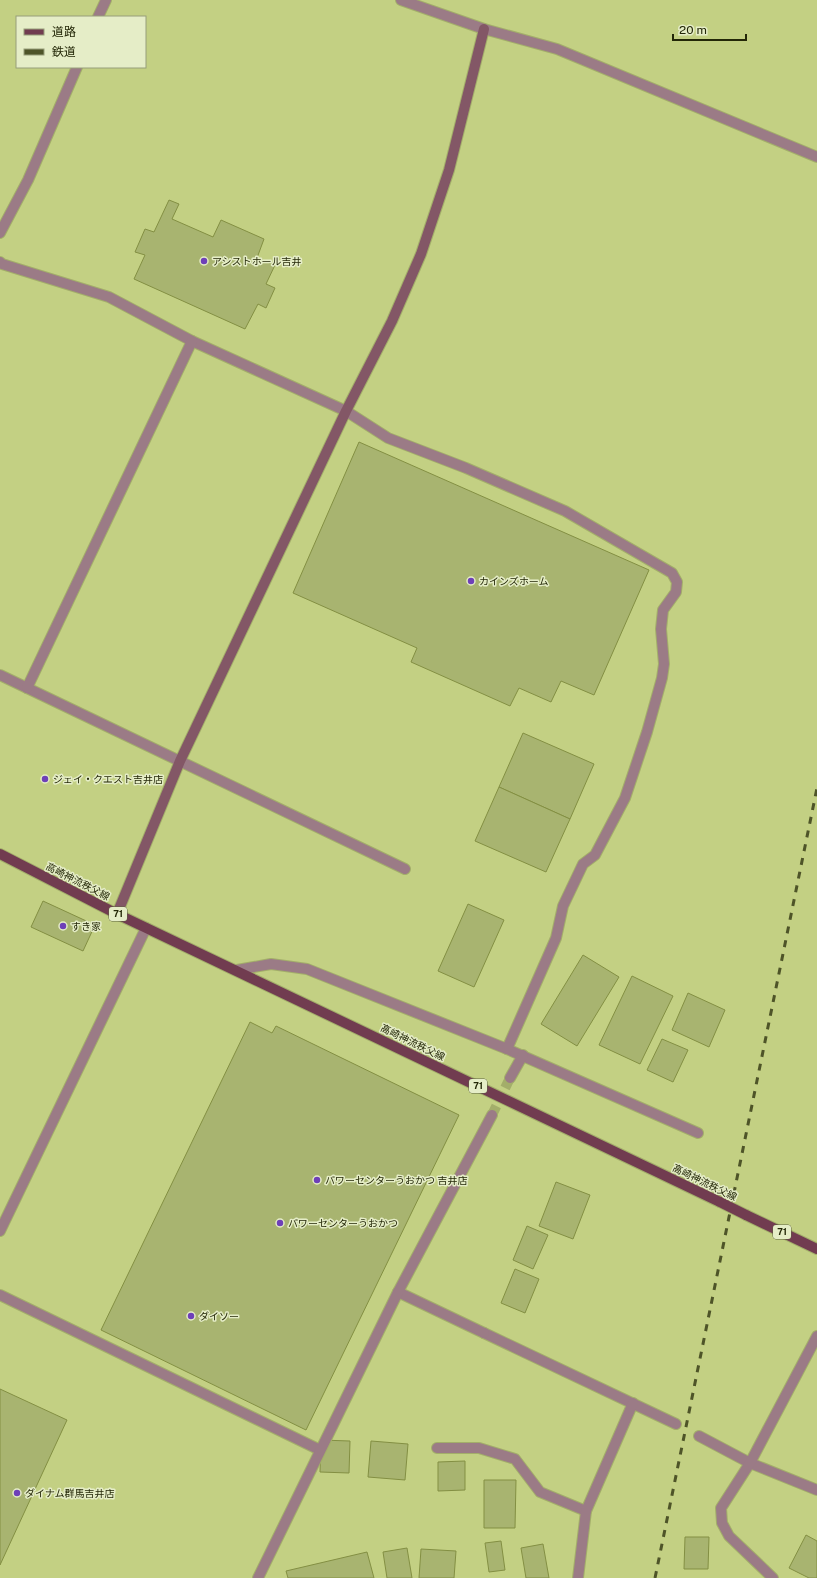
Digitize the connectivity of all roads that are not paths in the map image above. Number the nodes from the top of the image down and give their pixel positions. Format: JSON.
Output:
{"nodes":[{"id":1,"x":106,"y":0,"type":"edge"},
{"id":2,"x":401,"y":0,"type":"edge"},
{"id":3,"x":98,"y":16,"type":"edge"},
{"id":4,"x":484,"y":29,"type":"junction"},
{"id":5,"x":77,"y":68,"type":"edge"},
{"id":6,"x":817,"y":157,"type":"edge"},
{"id":7,"x":0,"y":233,"type":"edge"},
{"id":8,"x":0,"y":262,"type":"edge"},
{"id":9,"x":192,"y":341,"type":"junction"},
{"id":10,"x":346,"y":411,"type":"junction"},
{"id":11,"x":0,"y":675,"type":"edge"},
{"id":12,"x":27,"y":688,"type":"junction"},
{"id":13,"x":180,"y":761,"type":"junction"},
{"id":14,"x":0,"y":854,"type":"edge"},
{"id":15,"x":405,"y":869,"type":"dead end"},
{"id":16,"x":117,"y":914,"type":"junction"},
{"id":17,"x":146,"y":928,"type":"junction"},
{"id":18,"x":237,"y":970,"type":"junction"},
{"id":19,"x":507,"y":1049,"type":"junction"},
{"id":20,"x":523,"y":1055,"type":"junction"},
{"id":21,"x":510,"y":1078,"type":"tunnel mouth"},
{"id":22,"x":492,"y":1115,"type":"tunnel mouth"},
{"id":23,"x":698,"y":1133,"type":"dead end"},
{"id":24,"x":0,"y":1231,"type":"edge"},
{"id":25,"x":817,"y":1249,"type":"edge"},
{"id":26,"x":398,"y":1292,"type":"junction"},
{"id":27,"x":0,"y":1295,"type":"edge"},
{"id":28,"x":817,"y":1336,"type":"edge"},
{"id":29,"x":633,"y":1403,"type":"junction"},
{"id":30,"x":676,"y":1424,"type":"dead end"},
{"id":31,"x":699,"y":1436,"type":"dead end"},
{"id":32,"x":437,"y":1448,"type":"dead end"},
{"id":33,"x":320,"y":1450,"type":"junction"},
{"id":34,"x":750,"y":1463,"type":"junction"},
{"id":35,"x":817,"y":1490,"type":"edge"},
{"id":36,"x":586,"y":1511,"type":"junction"},
{"id":37,"x":258,"y":1578,"type":"edge"},
{"id":38,"x":578,"y":1578,"type":"edge"},
{"id":39,"x":773,"y":1578,"type":"edge"}],
"edges":[{"from":1,"to":3,"type":"street"},
{"from":2,"to":4,"type":"street"},
{"from":4,"to":6,"type":"street"},
{"from":4,"to":10,"type":"street"},
{"from":5,"to":7,"type":"street"},
{"from":8,"to":9,"type":"street"},
{"from":9,"to":10,"type":"street"},
{"from":9,"to":12,"type":"street"},
{"from":10,"to":13,"type":"street"},
{"from":10,"to":19,"type":"street"},
{"from":11,"to":12,"type":"street"},
{"from":12,"to":13,"type":"street"},
{"from":13,"to":15,"type":"street"},
{"from":13,"to":16,"type":"street"},
{"from":14,"to":16,"type":"main road","name":"高崎神流秩父線","number":"71"},
{"from":16,"to":17,"type":"main road","name":"高崎神流秩父線","number":"71"},
{"from":17,"to":18,"type":"main road","name":"高崎神流秩父線","number":"71"},
{"from":17,"to":24,"type":"street"},
{"from":18,"to":19,"type":"street"},
{"from":18,"to":25,"type":"main road","name":"高崎神流秩父線","number":"71","bridge":true},
{"from":19,"to":20,"type":"street"},
{"from":20,"to":21,"type":"street"},
{"from":20,"to":23,"type":"street"},
{"from":22,"to":26,"type":"street"},
{"from":26,"to":29,"type":"street"},
{"from":26,"to":33,"type":"street"},
{"from":27,"to":33,"type":"street"},
{"from":28,"to":34,"type":"street"},
{"from":29,"to":30,"type":"street"},
{"from":29,"to":36,"type":"street"},
{"from":31,"to":34,"type":"street"},
{"from":32,"to":36,"type":"street"},
{"from":33,"to":37,"type":"street"},
{"from":34,"to":35,"type":"street"},
{"from":34,"to":39,"type":"street"},
{"from":36,"to":38,"type":"street"}]}
